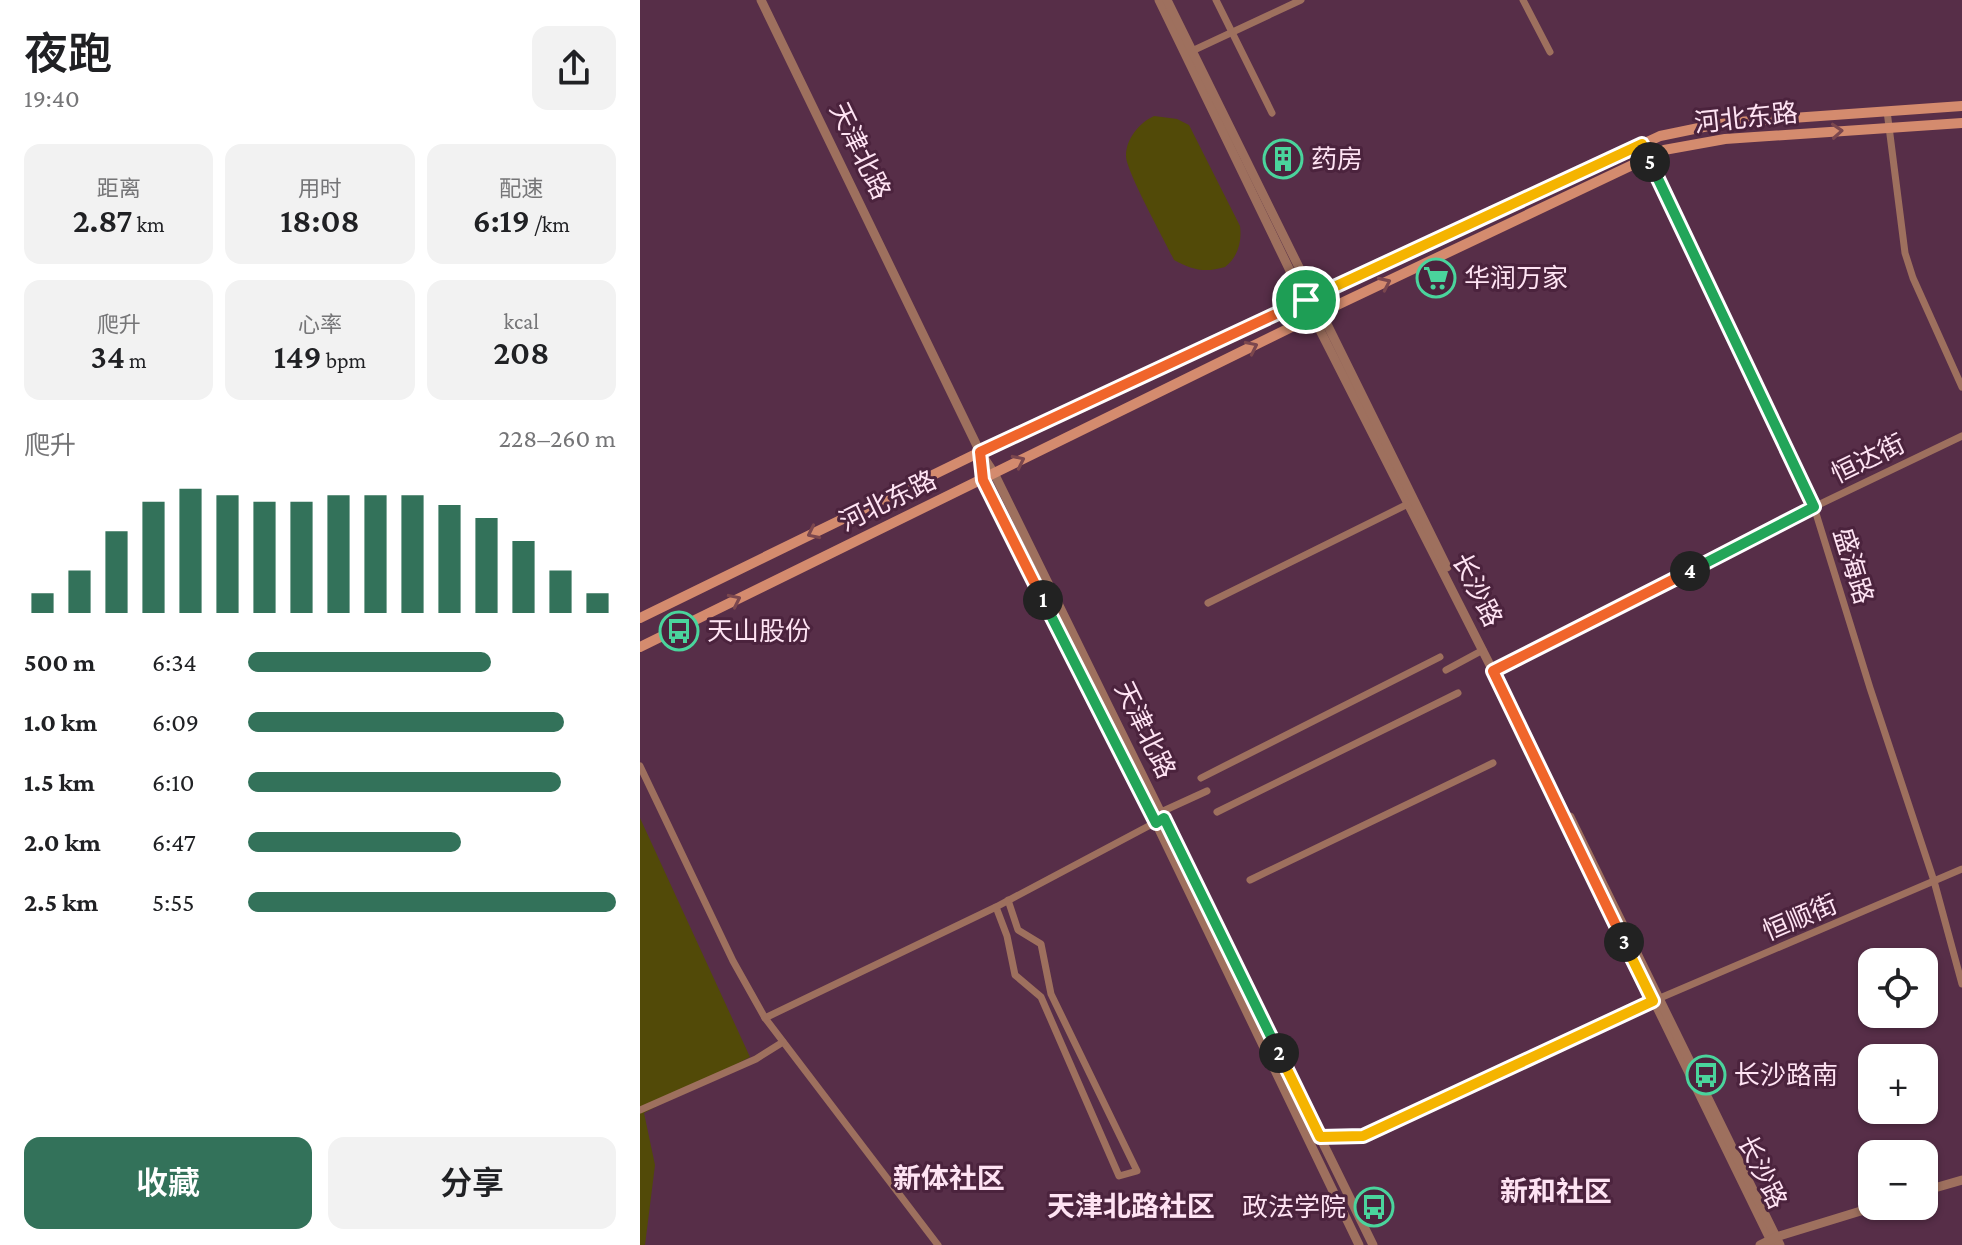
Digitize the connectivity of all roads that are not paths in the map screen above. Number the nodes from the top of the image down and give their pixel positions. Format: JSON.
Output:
{"nodes":[{"id":1,"x":761,"y":0,"type":"edge"},
{"id":2,"x":1159,"y":0,"type":"edge"},
{"id":3,"x":1167,"y":0,"type":"edge"},
{"id":4,"x":1216,"y":0,"type":"edge"},
{"id":5,"x":1301,"y":0,"type":"edge"},
{"id":6,"x":1523,"y":0,"type":"edge"},
{"id":7,"x":1232,"y":32,"type":"junction"},
{"id":8,"x":1192,"y":51,"type":"junction"},
{"id":9,"x":1550,"y":52,"type":"dead end"},
{"id":10,"x":1962,"y":106,"type":"edge"},
{"id":11,"x":1887,"y":111,"type":"junction"},
{"id":12,"x":1272,"y":113,"type":"dead end"},
{"id":13,"x":1962,"y":123,"type":"edge"},
{"id":14,"x":1889,"y":127,"type":"junction"},
{"id":15,"x":1642,"y":144,"type":"junction"},
{"id":16,"x":1648,"y":158,"type":"junction"},
{"id":17,"x":1310,"y":298,"type":"junction"},
{"id":18,"x":1318,"y":314,"type":"junction"},
{"id":19,"x":1962,"y":387,"type":"edge"},
{"id":20,"x":1962,"y":436,"type":"edge"},
{"id":21,"x":980,"y":452,"type":"junction"},
{"id":22,"x":994,"y":473,"type":"junction"},
{"id":23,"x":983,"y":480,"type":"junction"},
{"id":24,"x":1408,"y":504,"type":"junction"},
{"id":25,"x":1814,"y":507,"type":"junction"},
{"id":26,"x":1208,"y":603,"type":"dead end"},
{"id":27,"x":640,"y":618,"type":"edge"},
{"id":28,"x":640,"y":647,"type":"edge"},
{"id":29,"x":1483,"y":650,"type":"junction"},
{"id":30,"x":1440,"y":657,"type":"dead end"},
{"id":31,"x":1446,"y":670,"type":"dead end"},
{"id":32,"x":1496,"y":670,"type":"junction"},
{"id":33,"x":1458,"y":693,"type":"dead end"},
{"id":34,"x":1493,"y":763,"type":"dead end"},
{"id":35,"x":640,"y":766,"type":"edge"},
{"id":36,"x":1201,"y":778,"type":"dead end"},
{"id":37,"x":1207,"y":791,"type":"dead end"},
{"id":38,"x":1217,"y":812,"type":"dead end"},
{"id":39,"x":1160,"y":818,"type":"junction"},
{"id":40,"x":1962,"y":869,"type":"edge"},
{"id":41,"x":1250,"y":880,"type":"dead end"},
{"id":42,"x":1934,"y":881,"type":"junction"},
{"id":43,"x":1008,"y":900,"type":"junction"},
{"id":44,"x":996,"y":907,"type":"junction"},
{"id":45,"x":1962,"y":984,"type":"edge"},
{"id":46,"x":1657,"y":1000,"type":"junction"},
{"id":47,"x":765,"y":1018,"type":"junction"},
{"id":48,"x":783,"y":1042,"type":"junction"},
{"id":49,"x":640,"y":1110,"type":"edge"},
{"id":50,"x":1320,"y":1137,"type":"junction"},
{"id":51,"x":1962,"y":1180,"type":"edge"},
{"id":52,"x":1938,"y":1187,"type":"edge"},
{"id":53,"x":1858,"y":1213,"type":"edge"},
{"id":54,"x":1775,"y":1242,"type":"edge"},
{"id":55,"x":938,"y":1245,"type":"edge"},
{"id":56,"x":1359,"y":1245,"type":"edge"},
{"id":57,"x":1373,"y":1245,"type":"edge"},
{"id":58,"x":1760,"y":1245,"type":"edge"}],
"edges":[{"from":1,"to":21,"type":"street","name":"天津北路"},
{"from":2,"to":17,"type":"street","name":"长沙路"},
{"from":3,"to":8,"type":"street","name":"长沙路"},
{"from":4,"to":7,"type":"street"},
{"from":5,"to":7,"type":"street"},
{"from":6,"to":9,"type":"street"},
{"from":7,"to":8,"type":"street"},
{"from":7,"to":12,"type":"street"},
{"from":8,"to":17,"type":"street","name":"长沙路"},
{"from":10,"to":11,"type":"main road"},
{"from":11,"to":14,"type":"street"},
{"from":11,"to":15,"type":"main road"},
{"from":13,"to":14,"type":"main road","name":"河北东路"},
{"from":16,"to":14,"type":"main road","name":"河北东路","one_way":true},
{"from":14,"to":19,"type":"street"},
{"from":15,"to":16,"type":"street","name":"盛海路"},
{"from":15,"to":17,"type":"main road"},
{"from":18,"to":16,"type":"main road","name":"河北东路","one_way":true},
{"from":16,"to":25,"type":"street","name":"盛海路"},
{"from":17,"to":18,"type":"street","name":"长沙路"},
{"from":17,"to":21,"type":"main road"},
{"from":22,"to":18,"type":"main road","name":"河北东路","one_way":true},
{"from":18,"to":24,"type":"street","name":"长沙路"},
{"from":18,"to":32,"type":"street","name":"长沙路"},
{"from":20,"to":25,"type":"street","name":"恒达街"},
{"from":21,"to":22,"type":"street","name":"天津北路"},
{"from":21,"to":23,"type":"street","name":"天津北路"},
{"from":21,"to":27,"type":"main road","one_way":true},
{"from":22,"to":23,"type":"main road","name":"河北东路"},
{"from":22,"to":39,"type":"street","name":"天津北路"},
{"from":28,"to":23,"type":"main road","name":"河北东路","one_way":true},
{"from":23,"to":39,"type":"street","name":"天津北路"},
{"from":24,"to":26,"type":"street"},
{"from":24,"to":29,"type":"street","name":"长沙路"},
{"from":25,"to":32,"type":"street","name":"恒达街"},
{"from":25,"to":42,"type":"street","name":"盛海路"},
{"from":29,"to":31,"type":"street"},
{"from":29,"to":32,"type":"street","name":"长沙路"},
{"from":30,"to":36,"type":"street"},
{"from":32,"to":46,"type":"street","name":"长沙路"},
{"from":33,"to":38,"type":"street"},
{"from":34,"to":41,"type":"street"},
{"from":35,"to":47,"type":"street"},
{"from":37,"to":39,"type":"street"},
{"from":39,"to":43,"type":"street"},
{"from":39,"to":50,"type":"street","name":"天津北路"},
{"from":39,"to":56,"type":"street","name":"天津北路"},
{"from":40,"to":42,"type":"street","name":"恒顺街"},
{"from":42,"to":45,"type":"street","name":"盛海路"},
{"from":42,"to":46,"type":"street","name":"恒顺街"},
{"from":43,"to":44,"type":"street"},
{"from":43,"to":44,"type":"street"},
{"from":44,"to":47,"type":"street"},
{"from":46,"to":50,"type":"street","name":"恒顺街"},
{"from":46,"to":54,"type":"street","name":"长沙路"},
{"from":47,"to":48,"type":"street"},
{"from":48,"to":49,"type":"street"},
{"from":48,"to":55,"type":"street"},
{"from":50,"to":57,"type":"street","name":"天津北路"},
{"from":51,"to":52,"type":"street"},
{"from":53,"to":54,"type":"street"},
{"from":54,"to":58,"type":"street"}]}
